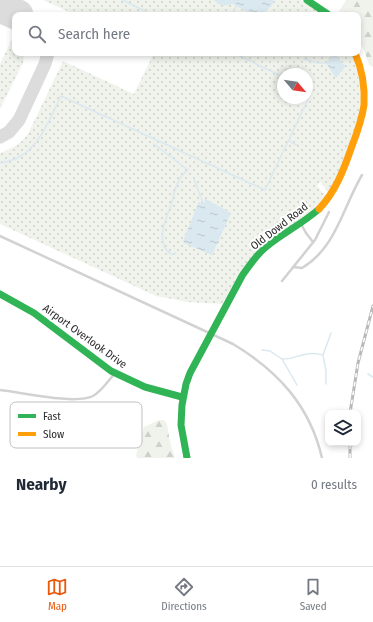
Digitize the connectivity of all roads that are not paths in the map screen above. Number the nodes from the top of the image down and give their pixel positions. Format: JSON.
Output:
{"nodes":[{"id":1,"x":307,"y":0,"type":"edge"},
{"id":2,"x":324,"y":12,"type":"edge"},
{"id":3,"x":356,"y":56,"type":"edge"},
{"id":4,"x":362,"y":175,"type":"dead end"},
{"id":5,"x":329,"y":212,"type":"dead end"},
{"id":6,"x":300,"y":223,"type":"junction"},
{"id":7,"x":0,"y":236,"type":"edge"},
{"id":8,"x":313,"y":242,"type":"junction"},
{"id":9,"x":293,"y":267,"type":"junction"},
{"id":10,"x":282,"y":281,"type":"dead end"},
{"id":11,"x":0,"y":294,"type":"edge"},
{"id":12,"x":115,"y":373,"type":"junction"},
{"id":13,"x":0,"y":390,"type":"edge"},
{"id":14,"x":182,"y":397,"type":"junction"},
{"id":15,"x":187,"y":458,"type":"edge"},
{"id":16,"x":322,"y":458,"type":"edge"}],
"edges":[{"from":1,"to":2,"type":"street"},
{"from":3,"to":6,"type":"street","name":"Old Dowd Road"},
{"from":4,"to":9,"type":"lane"},
{"from":5,"to":8,"type":"lane"},
{"from":6,"to":8,"type":"lane"},
{"from":6,"to":14,"type":"street","name":"Old Dowd Road"},
{"from":7,"to":16,"type":"lane"},
{"from":8,"to":9,"type":"lane"},
{"from":9,"to":10,"type":"lane"},
{"from":11,"to":12,"type":"street","name":"Airport Overlook Drive"},
{"from":12,"to":13,"type":"lane"},
{"from":12,"to":14,"type":"street","name":"Airport Overlook Drive"},
{"from":14,"to":15,"type":"street","name":"Old Dowd Road"}]}
